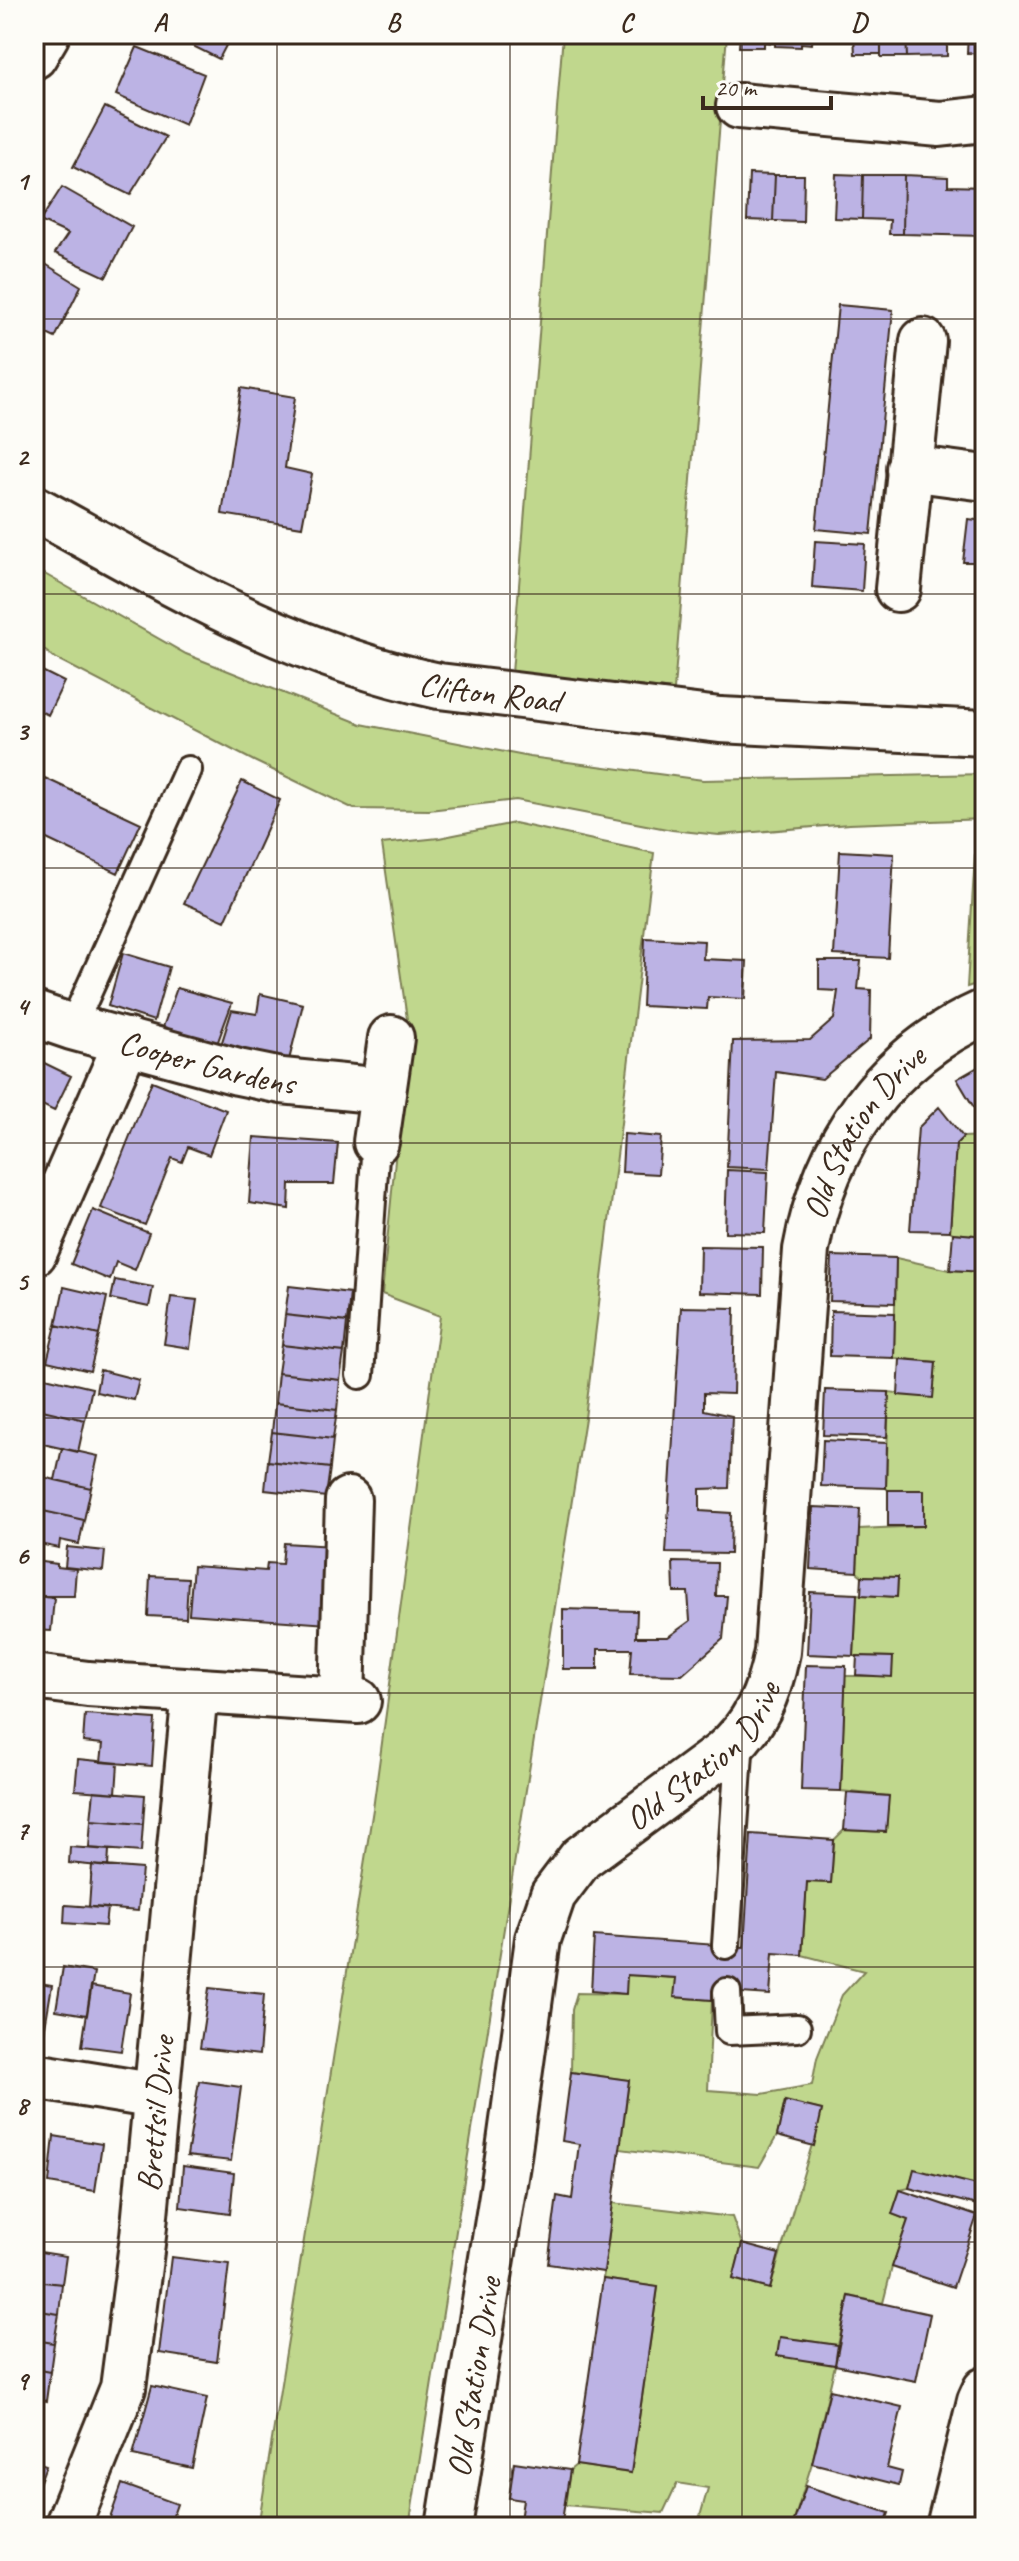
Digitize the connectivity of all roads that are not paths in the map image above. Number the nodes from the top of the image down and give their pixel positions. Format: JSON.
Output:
{"nodes":[{"id":1,"x":47,"y":34,"type":"edge"},
{"id":2,"x":34,"y":56,"type":"edge"},
{"id":3,"x":739,"y":106,"type":"dead end"},
{"id":4,"x":985,"y":119,"type":"edge"},
{"id":5,"x":923,"y":341,"type":"dead end"},
{"id":6,"x":909,"y":468,"type":"junction"},
{"id":7,"x":985,"y":478,"type":"edge"},
{"id":8,"x":34,"y":508,"type":"edge"},
{"id":9,"x":898,"y":589,"type":"dead end"},
{"id":10,"x":985,"y":733,"type":"edge"},
{"id":11,"x":188,"y":770,"type":"dead end"},
{"id":12,"x":985,"y":1012,"type":"edge"},
{"id":13,"x":53,"y":1021,"type":"edge"},
{"id":14,"x":391,"y":1038,"type":"dead end"},
{"id":15,"x":127,"y":1041,"type":"junction"},
{"id":16,"x":383,"y":1091,"type":"junction"},
{"id":17,"x":376,"y":1142,"type":"joint"},
{"id":18,"x":34,"y":1253,"type":"edge"},
{"id":19,"x":360,"y":1375,"type":"dead end"},
{"id":20,"x":348,"y":1500,"type":"dead end"},
{"id":21,"x":34,"y":1677,"type":"edge"},
{"id":22,"x":195,"y":1691,"type":"junction"},
{"id":23,"x":740,"y":1738,"type":"junction"},
{"id":24,"x":726,"y":1945,"type":"dead end"},
{"id":25,"x":727,"y":1992,"type":"dead end"},
{"id":26,"x":797,"y":2028,"type":"dead end"},
{"id":27,"x":34,"y":2076,"type":"edge"},
{"id":28,"x":157,"y":2096,"type":"junction"},
{"id":29,"x":985,"y":2390,"type":"edge"},
{"id":30,"x":67,"y":2527,"type":"edge"},
{"id":31,"x":449,"y":2527,"type":"edge"},
{"id":32,"x":949,"y":2527,"type":"edge"}],
"edges":[{"from":1,"to":2,"type":"street"},
{"from":3,"to":4,"type":"street"},
{"from":5,"to":6,"type":"street"},
{"from":6,"to":7,"type":"street"},
{"from":6,"to":9,"type":"street"},
{"from":8,"to":10,"type":"street","name":"Clifton Road"},
{"from":11,"to":13,"type":"lane"},
{"from":12,"to":23,"type":"street","name":"Old Station Drive"},
{"from":13,"to":15,"type":"street","name":"Cooper Gardens"},
{"from":14,"to":16,"type":"street"},
{"from":15,"to":16,"type":"street","name":"Cooper Gardens"},
{"from":15,"to":18,"type":"street"},
{"from":16,"to":17,"type":"street"},
{"from":17,"to":19,"type":"lane"},
{"from":20,"to":22,"type":"street"},
{"from":21,"to":22,"type":"street"},
{"from":22,"to":28,"type":"street","name":"Brettsil Drive"},
{"from":23,"to":24,"type":"lane"},
{"from":23,"to":31,"type":"street","name":"Old Station Drive"},
{"from":25,"to":26,"type":"lane"},
{"from":27,"to":28,"type":"street"},
{"from":28,"to":30,"type":"street","name":"Brettsil Drive"},
{"from":29,"to":32,"type":"street"}]}
